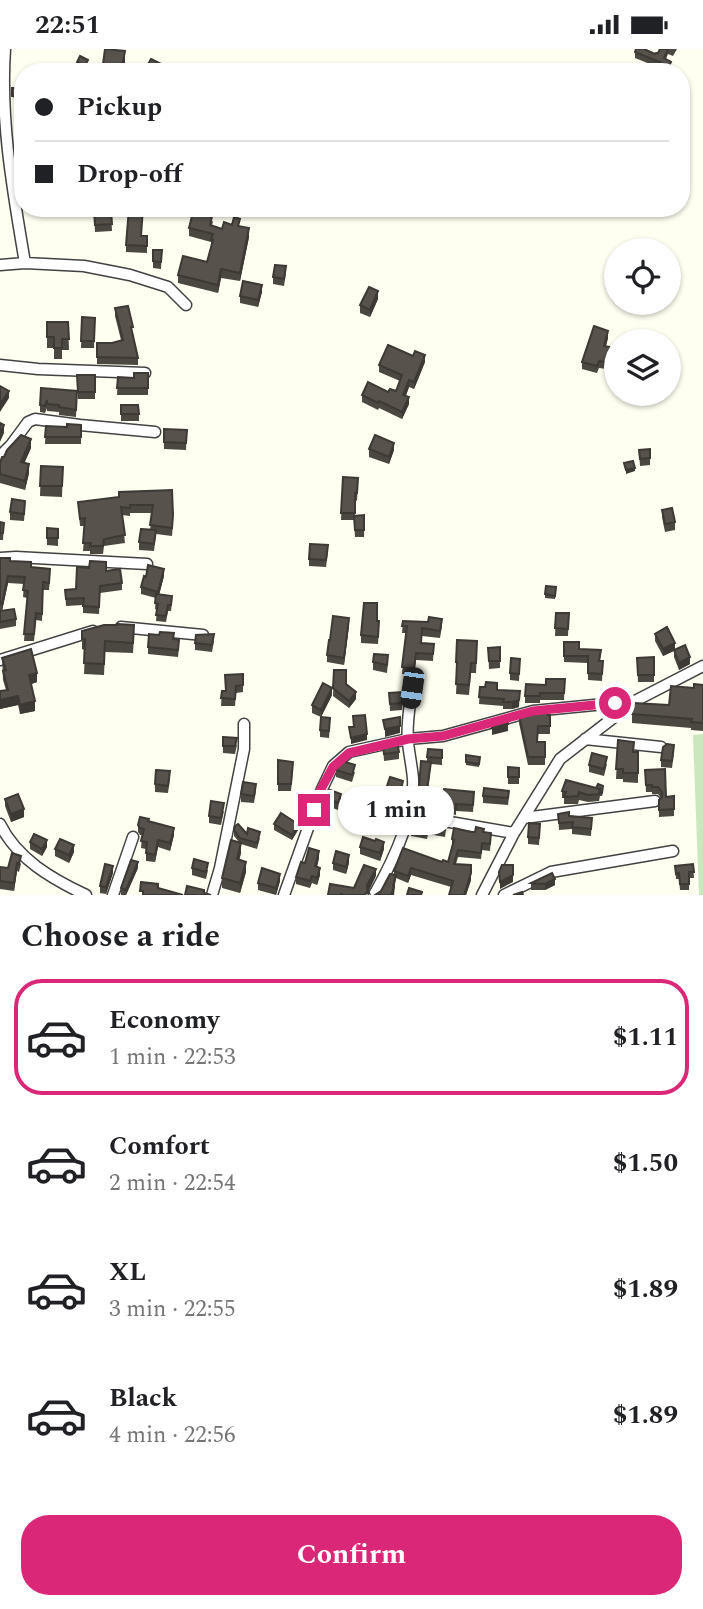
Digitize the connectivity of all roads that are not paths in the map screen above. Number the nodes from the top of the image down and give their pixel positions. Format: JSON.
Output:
{"nodes":[{"id":1,"x":5,"y":49,"type":"edge"},
{"id":2,"x":14,"y":196,"type":"edge"},
{"id":3,"x":17,"y":217,"type":"edge"},
{"id":4,"x":25,"y":263,"type":"junction"},
{"id":5,"x":0,"y":265,"type":"edge"},
{"id":6,"x":186,"y":305,"type":"dead end"},
{"id":7,"x":0,"y":365,"type":"edge"},
{"id":8,"x":145,"y":373,"type":"edge"},
{"id":9,"x":155,"y":432,"type":"dead end"},
{"id":10,"x":0,"y":456,"type":"edge"},
{"id":11,"x":0,"y":558,"type":"edge"},
{"id":12,"x":147,"y":564,"type":"edge"},
{"id":13,"x":203,"y":635,"type":"edge"},
{"id":14,"x":0,"y":660,"type":"edge"},
{"id":15,"x":703,"y":666,"type":"edge"},
{"id":16,"x":412,"y":688,"type":"dead end"},
{"id":17,"x":635,"y":701,"type":"junction"},
{"id":18,"x":244,"y":724,"type":"dead end"},
{"id":19,"x":408,"y":739,"type":"junction"},
{"id":20,"x":585,"y":739,"type":"junction"},
{"id":21,"x":661,"y":747,"type":"edge"},
{"id":22,"x":655,"y":801,"type":"dead end"},
{"id":23,"x":410,"y":812,"type":"junction"},
{"id":24,"x":524,"y":818,"type":"junction"},
{"id":25,"x":0,"y":824,"type":"edge"},
{"id":26,"x":514,"y":833,"type":"junction"},
{"id":27,"x":134,"y":837,"type":"dead end"},
{"id":28,"x":673,"y":851,"type":"dead end"},
{"id":29,"x":86,"y":895,"type":"edge"},
{"id":30,"x":113,"y":895,"type":"edge"},
{"id":31,"x":212,"y":895,"type":"edge"},
{"id":32,"x":284,"y":895,"type":"edge"},
{"id":33,"x":374,"y":895,"type":"edge"},
{"id":34,"x":482,"y":895,"type":"edge"},
{"id":35,"x":504,"y":895,"type":"edge"}],
"edges":[{"from":1,"to":2,"type":"street"},
{"from":3,"to":4,"type":"street"},
{"from":4,"to":5,"type":"street"},
{"from":4,"to":6,"type":"street"},
{"from":7,"to":8,"type":"street"},
{"from":9,"to":10,"type":"street"},
{"from":11,"to":12,"type":"street"},
{"from":13,"to":14,"type":"street"},
{"from":15,"to":17,"type":"street"},
{"from":16,"to":19,"type":"street"},
{"from":17,"to":19,"type":"street"},
{"from":17,"to":20,"type":"street"},
{"from":18,"to":31,"type":"street"},
{"from":19,"to":23,"type":"street"},
{"from":19,"to":32,"type":"street"},
{"from":20,"to":21,"type":"street"},
{"from":20,"to":24,"type":"street"},
{"from":22,"to":24,"type":"street"},
{"from":23,"to":26,"type":"street"},
{"from":23,"to":33,"type":"street"},
{"from":24,"to":26,"type":"street"},
{"from":25,"to":29,"type":"street"},
{"from":26,"to":34,"type":"street"},
{"from":27,"to":30,"type":"street"},
{"from":28,"to":35,"type":"street"}]}
